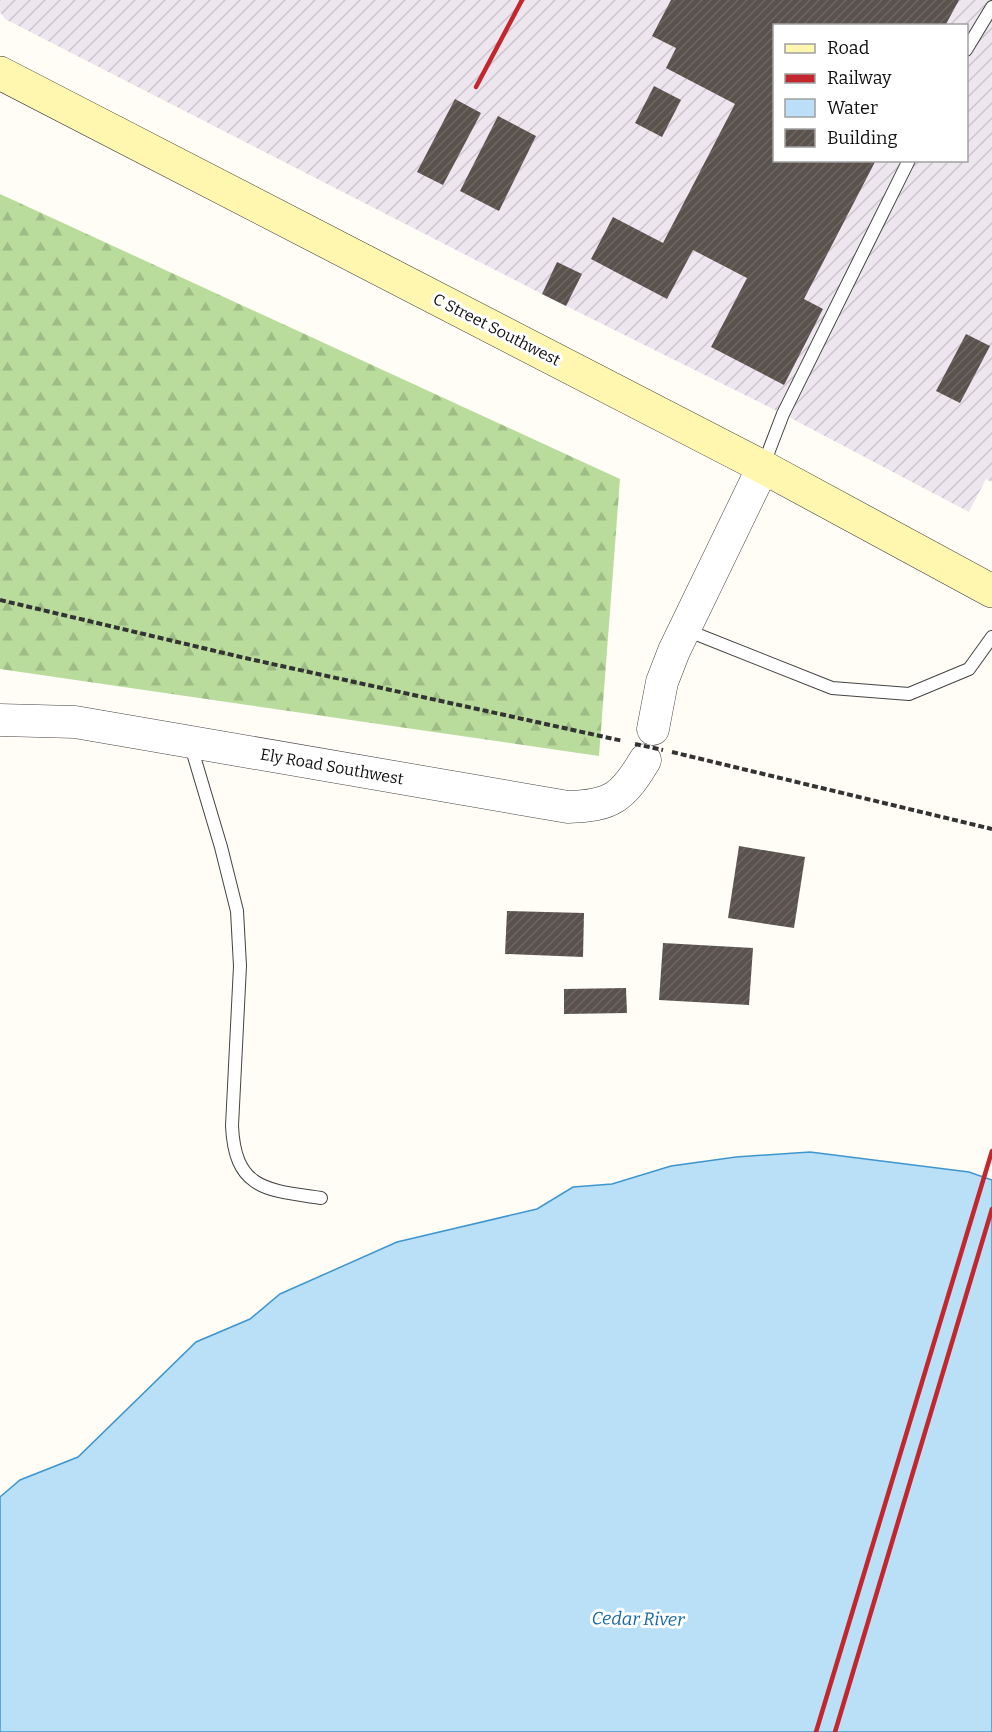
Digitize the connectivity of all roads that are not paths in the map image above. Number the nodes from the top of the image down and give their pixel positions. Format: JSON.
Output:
{"nodes":[{"id":1,"x":992,"y":7,"type":"edge"},
{"id":2,"x":968,"y":47,"type":"edge"},
{"id":3,"x":0,"y":73,"type":"edge"},
{"id":4,"x":908,"y":162,"type":"edge"},
{"id":5,"x":763,"y":467,"type":"junction"},
{"id":6,"x":992,"y":591,"type":"edge"},
{"id":7,"x":685,"y":629,"type":"junction"},
{"id":8,"x":992,"y":637,"type":"edge"},
{"id":9,"x":0,"y":720,"type":"edge"},
{"id":10,"x":189,"y":741,"type":"junction"},
{"id":11,"x":321,"y":1198,"type":"dead end"}],
"edges":[{"from":1,"to":2,"type":"lane"},
{"from":3,"to":5,"type":"main road","name":"C Street Southwest"},
{"from":4,"to":5,"type":"lane"},
{"from":5,"to":6,"type":"main road","name":"C Street Southwest"},
{"from":5,"to":7,"type":"street","name":"Ely Road Southwest"},
{"from":7,"to":8,"type":"lane"},
{"from":7,"to":10,"type":"street","name":"Ely Road Southwest"},
{"from":9,"to":10,"type":"street","name":"Ely Road Southwest"},
{"from":10,"to":11,"type":"lane"}]}
